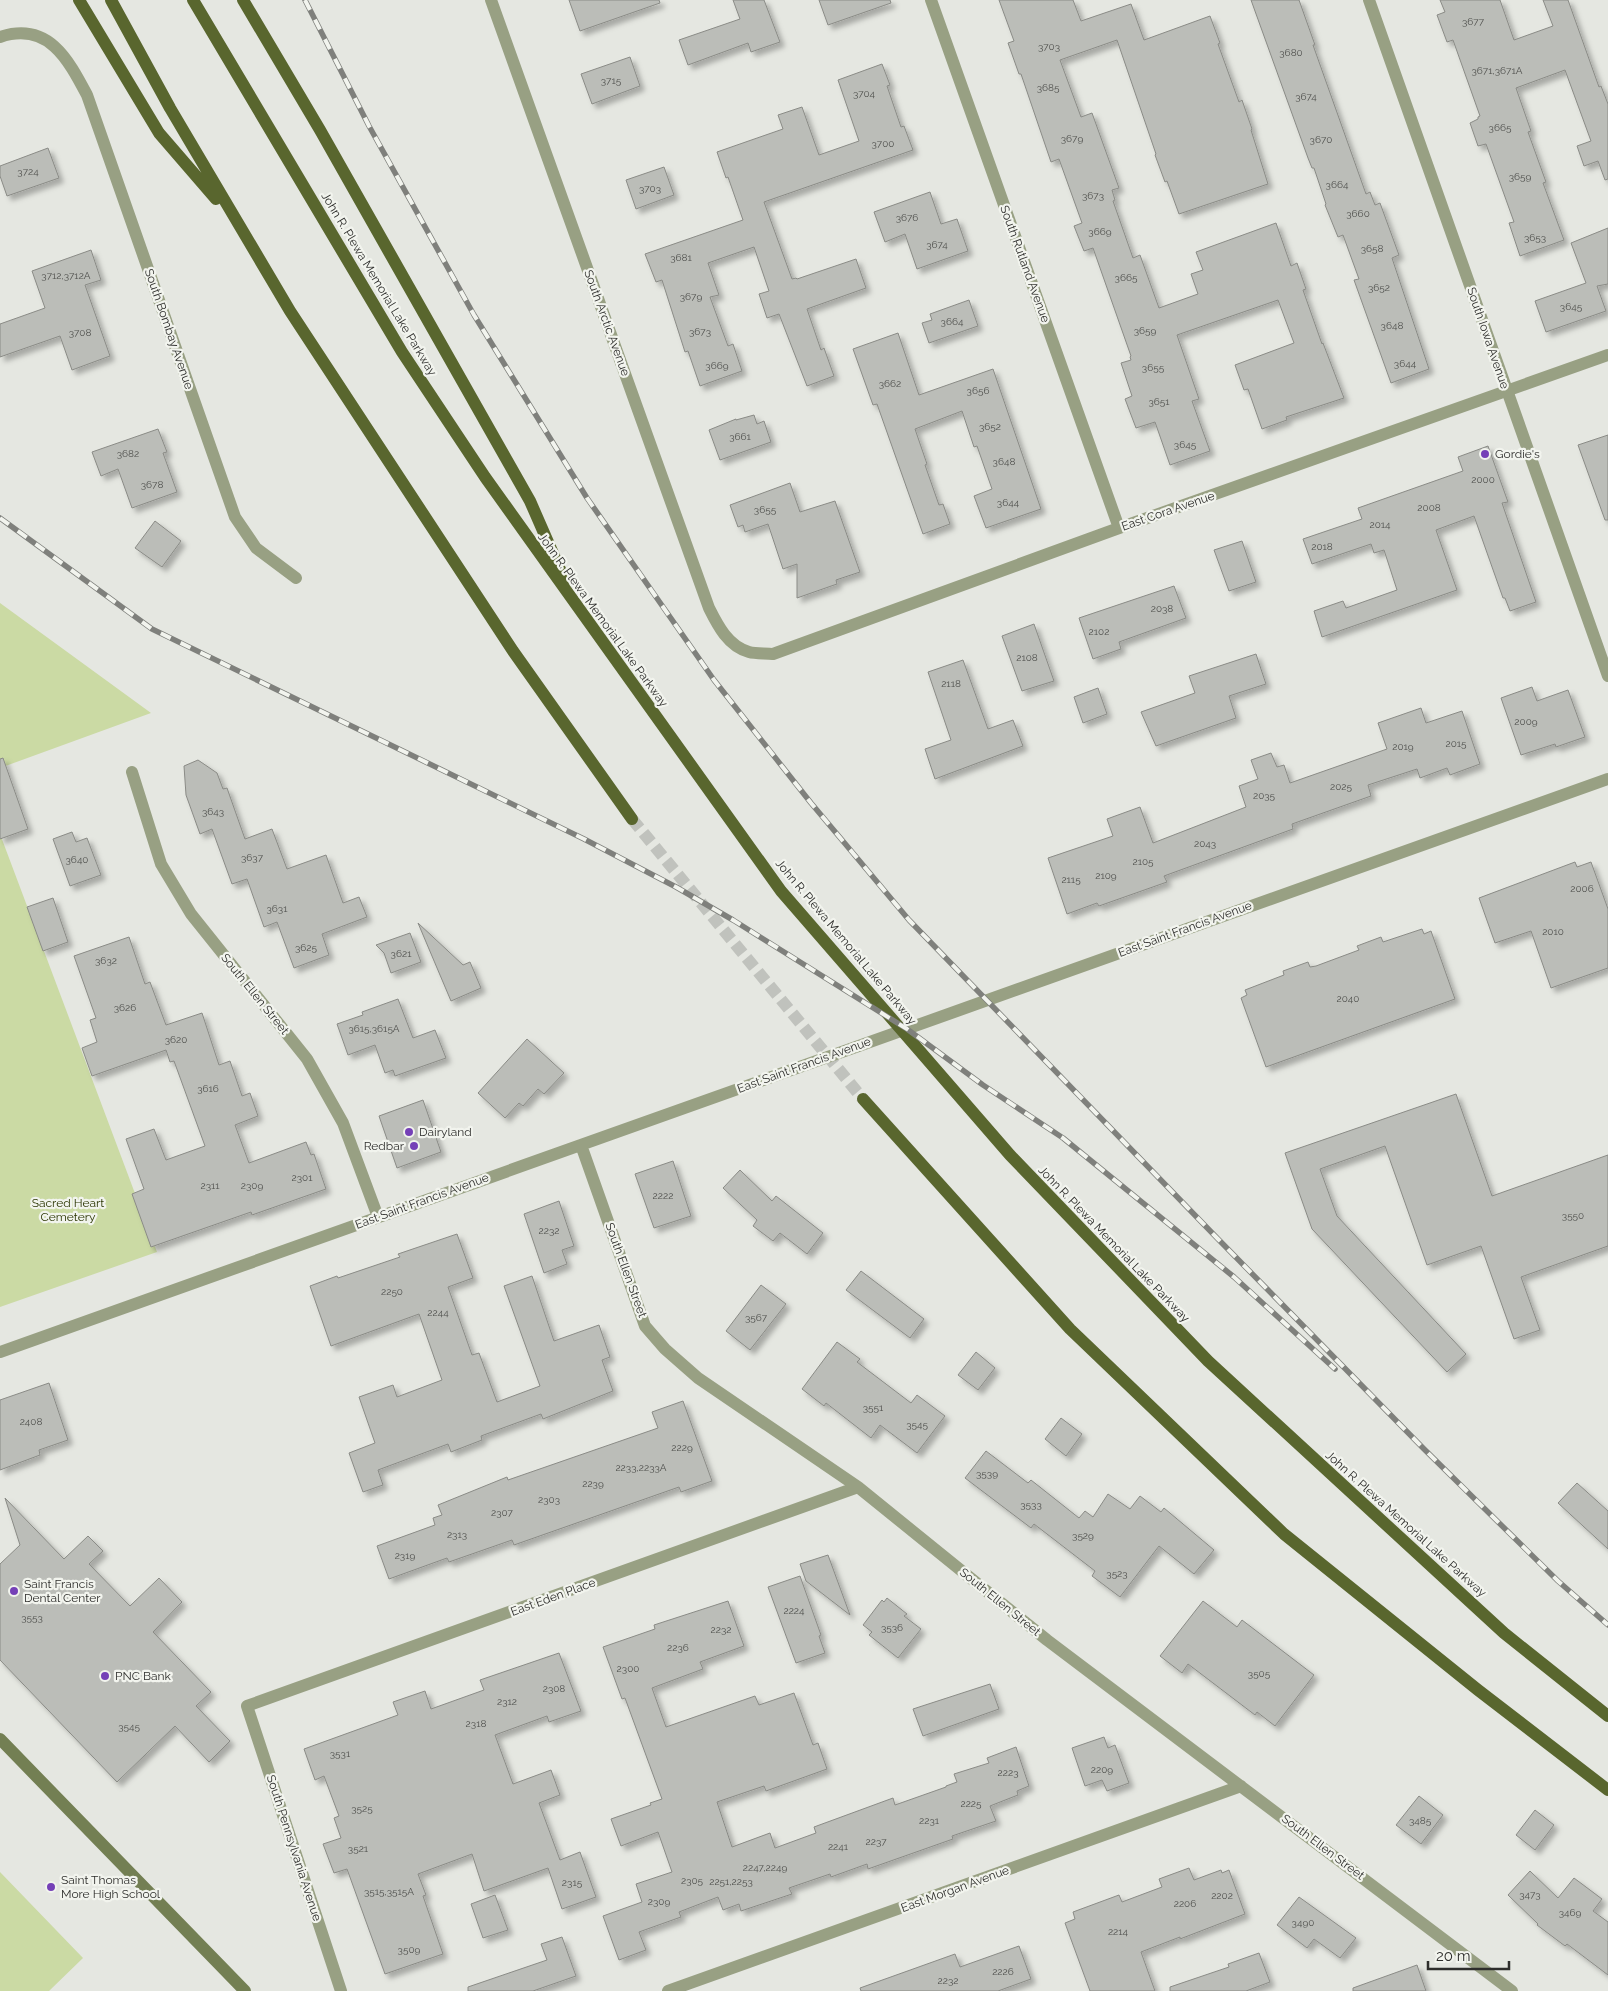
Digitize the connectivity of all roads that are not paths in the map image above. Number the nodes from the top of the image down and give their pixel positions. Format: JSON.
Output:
{"nodes":[{"id":1,"x":78,"y":0,"type":"edge"},
{"id":2,"x":111,"y":0,"type":"edge"},
{"id":3,"x":193,"y":0,"type":"edge"},
{"id":4,"x":243,"y":0,"type":"edge"},
{"id":5,"x":491,"y":0,"type":"edge"},
{"id":6,"x":931,"y":0,"type":"edge"},
{"id":7,"x":1369,"y":0,"type":"edge"},
{"id":8,"x":0,"y":37,"type":"edge"},
{"id":9,"x":236,"y":221,"type":"junction"},
{"id":10,"x":1608,"y":355,"type":"edge"},
{"id":11,"x":1507,"y":391,"type":"junction"},
{"id":12,"x":1119,"y":528,"type":"junction"},
{"id":13,"x":296,"y":578,"type":"dead end"},
{"id":14,"x":576,"y":606,"type":"junction"},
{"id":15,"x":730,"y":641,"type":"joint"},
{"id":16,"x":1608,"y":676,"type":"edge"},
{"id":17,"x":132,"y":772,"type":"dead end"},
{"id":18,"x":1608,"y":779,"type":"edge"},
{"id":19,"x":632,"y":819,"type":"tunnel mouth"},
{"id":20,"x":863,"y":1099,"type":"tunnel mouth"},
{"id":21,"x":581,"y":1145,"type":"junction"},
{"id":22,"x":378,"y":1217,"type":"junction"},
{"id":23,"x":0,"y":1352,"type":"edge"},
{"id":24,"x":858,"y":1487,"type":"junction"},
{"id":25,"x":246,"y":1706,"type":"joint"},
{"id":26,"x":1608,"y":1716,"type":"edge"},
{"id":27,"x":0,"y":1739,"type":"edge"},
{"id":28,"x":1241,"y":1786,"type":"junction"},
{"id":29,"x":1608,"y":1790,"type":"edge"},
{"id":30,"x":245,"y":1991,"type":"edge"},
{"id":31,"x":341,"y":1991,"type":"edge"},
{"id":32,"x":668,"y":1991,"type":"edge"},
{"id":33,"x":1512,"y":1991,"type":"edge"}],
"edges":[{"from":1,"to":9,"type":"main road"},
{"from":2,"to":9,"type":"main road"},
{"from":3,"to":14,"type":"main road","name":"John R. Plewa Memorial Lake Parkway"},
{"from":4,"to":14,"type":"main road"},
{"from":5,"to":15,"type":"street","name":"South Arctic Avenue"},
{"from":6,"to":12,"type":"street","name":"South Rutland Avenue"},
{"from":7,"to":11,"type":"street","name":"South Iowa Avenue"},
{"from":8,"to":13,"type":"street","name":"South Bombay Avenue"},
{"from":9,"to":19,"type":"main road"},
{"from":10,"to":11,"type":"street","name":"East Cora Avenue"},
{"from":11,"to":12,"type":"street","name":"East Cora Avenue"},
{"from":11,"to":16,"type":"street","name":"South Iowa Avenue"},
{"from":12,"to":15,"type":"street","name":"East Cora Avenue"},
{"from":14,"to":26,"type":"main road","name":"John R. Plewa Memorial Lake Parkway"},
{"from":17,"to":22,"type":"street","name":"South Ellen Street"},
{"from":18,"to":21,"type":"street","name":"East Saint Francis Avenue"},
{"from":20,"to":29,"type":"main road"},
{"from":21,"to":22,"type":"street","name":"East Saint Francis Avenue"},
{"from":21,"to":24,"type":"street","name":"South Ellen Street"},
{"from":22,"to":23,"type":"street","name":"East Saint Francis Avenue"},
{"from":24,"to":25,"type":"street","name":"East Eden Place"},
{"from":24,"to":28,"type":"street","name":"South Ellen Street"},
{"from":25,"to":31,"type":"street","name":"South Pennsylvania Avenue"},
{"from":27,"to":30,"type":"main road"},
{"from":28,"to":32,"type":"street","name":"East Morgan Avenue"},
{"from":28,"to":33,"type":"street","name":"South Ellen Street"}]}
